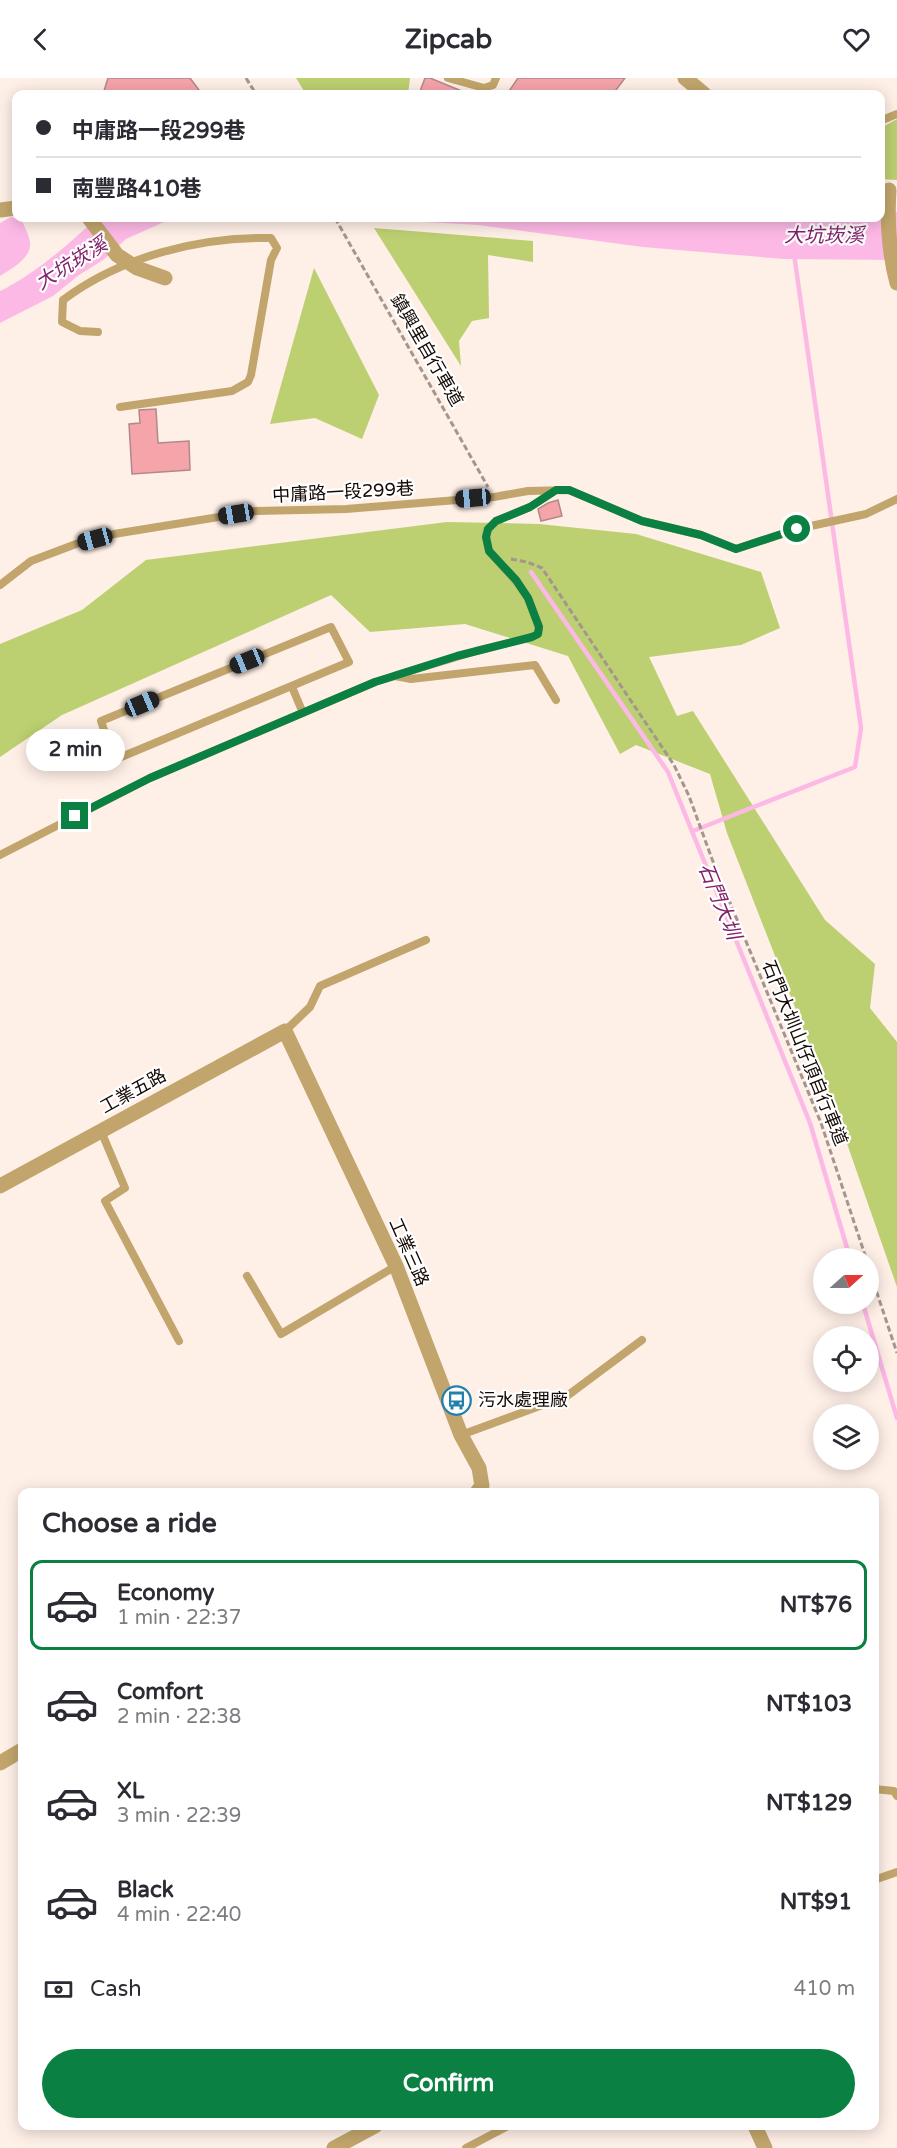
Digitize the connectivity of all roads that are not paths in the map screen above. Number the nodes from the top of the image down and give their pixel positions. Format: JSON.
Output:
{"nodes":[{"id":1,"x":448,"y":78,"type":"edge"},
{"id":2,"x":496,"y":78,"type":"edge"},
{"id":3,"x":685,"y":78,"type":"edge"},
{"id":4,"x":699,"y":90,"type":"edge"},
{"id":5,"x":889,"y":190,"type":"edge"},
{"id":6,"x":92,"y":222,"type":"edge"},
{"id":7,"x":130,"y":263,"type":"junction"},
{"id":8,"x":895,"y":273,"type":"edge"},
{"id":9,"x":165,"y":278,"type":"dead end"},
{"id":10,"x":98,"y":332,"type":"dead end"},
{"id":11,"x":120,"y":407,"type":"dead end"},
{"id":12,"x":556,"y":490,"type":"junction"},
{"id":13,"x":897,"y":499,"type":"edge"},
{"id":14,"x":0,"y":585,"type":"edge"},
{"id":15,"x":395,"y":676,"type":"junction"},
{"id":16,"x":292,"y":687,"type":"junction"},
{"id":17,"x":556,"y":699,"type":"dead end"},
{"id":18,"x":303,"y":713,"type":"junction"},
{"id":19,"x":0,"y":855,"type":"edge"},
{"id":20,"x":426,"y":940,"type":"dead end"},
{"id":21,"x":285,"y":1031,"type":"junction"},
{"id":22,"x":101,"y":1131,"type":"junction"},
{"id":23,"x":0,"y":1186,"type":"edge"},
{"id":24,"x":396,"y":1266,"type":"junction"},
{"id":25,"x":247,"y":1276,"type":"dead end"},
{"id":26,"x":642,"y":1340,"type":"dead end"},
{"id":27,"x":179,"y":1341,"type":"dead end"},
{"id":28,"x":462,"y":1435,"type":"junction"},
{"id":29,"x":480,"y":1488,"type":"edge"},
{"id":30,"x":18,"y":1752,"type":"edge"},
{"id":31,"x":0,"y":1763,"type":"edge"},
{"id":32,"x":879,"y":1790,"type":"edge"},
{"id":33,"x":897,"y":1796,"type":"edge"},
{"id":34,"x":897,"y":1872,"type":"edge"},
{"id":35,"x":879,"y":1878,"type":"edge"},
{"id":36,"x":368,"y":2130,"type":"edge"},
{"id":37,"x":500,"y":2130,"type":"edge"},
{"id":38,"x":757,"y":2130,"type":"edge"},
{"id":39,"x":334,"y":2148,"type":"edge"},
{"id":40,"x":466,"y":2148,"type":"edge"},
{"id":41,"x":765,"y":2148,"type":"edge"}],
"edges":[{"from":1,"to":2,"type":"lane"},
{"from":3,"to":4,"type":"street"},
{"from":5,"to":8,"type":"street"},
{"from":6,"to":7,"type":"street"},
{"from":7,"to":9,"type":"street"},
{"from":7,"to":10,"type":"lane"},
{"from":7,"to":11,"type":"lane"},
{"from":12,"to":13,"type":"lane","name":"中庸路一段299巷"},
{"from":12,"to":14,"type":"lane","name":"中庸路一段299巷"},
{"from":12,"to":15,"type":"lane"},
{"from":15,"to":17,"type":"lane"},
{"from":15,"to":18,"type":"lane"},
{"from":16,"to":16,"type":"lane"},
{"from":16,"to":18,"type":"lane"},
{"from":18,"to":19,"type":"lane"},
{"from":20,"to":21,"type":"lane"},
{"from":21,"to":22,"type":"street","name":"工業五路"},
{"from":21,"to":24,"type":"street","name":"工業三路"},
{"from":22,"to":23,"type":"street","name":"工業五路"},
{"from":22,"to":27,"type":"lane"},
{"from":24,"to":25,"type":"lane"},
{"from":24,"to":28,"type":"street","name":"工業三路"},
{"from":26,"to":28,"type":"lane"},
{"from":28,"to":29,"type":"street","name":"工業三路"},
{"from":30,"to":31,"type":"street"},
{"from":32,"to":33,"type":"lane"},
{"from":34,"to":35,"type":"lane"},
{"from":36,"to":39,"type":"street"},
{"from":37,"to":40,"type":"lane"},
{"from":38,"to":41,"type":"street"}]}
